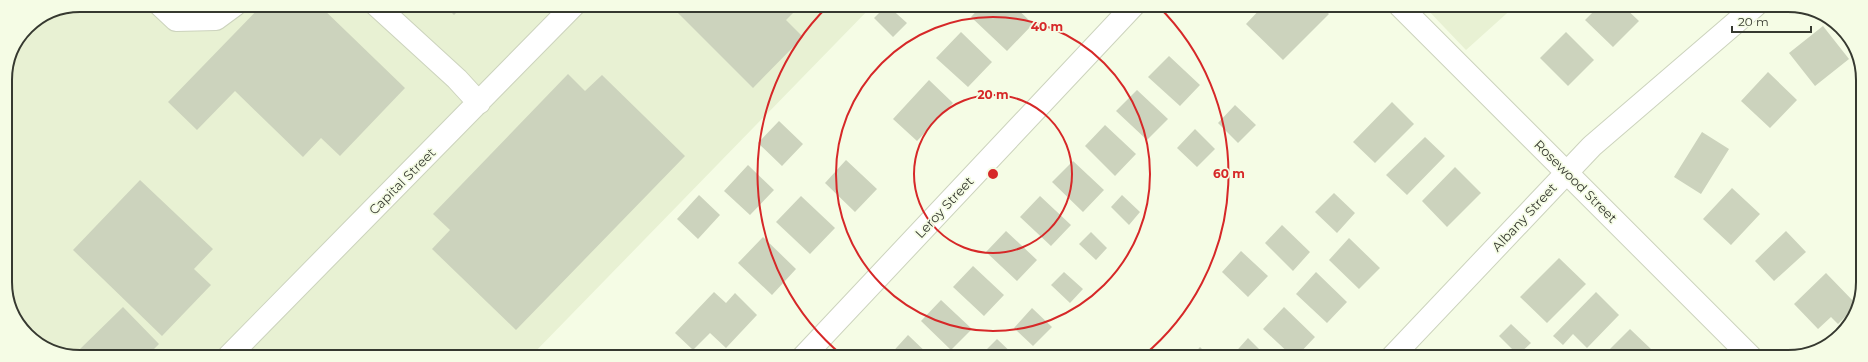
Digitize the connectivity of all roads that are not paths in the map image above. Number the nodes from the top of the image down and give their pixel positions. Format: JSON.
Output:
{"nodes":[{"id":1,"x":167,"y":12,"type":"edge"},
{"id":2,"x":226,"y":12,"type":"edge"},
{"id":3,"x":384,"y":12,"type":"edge"},
{"id":4,"x":567,"y":12,"type":"edge"},
{"id":5,"x":1127,"y":12,"type":"edge"},
{"id":6,"x":1406,"y":12,"type":"edge"},
{"id":7,"x":1748,"y":12,"type":"edge"},
{"id":8,"x":479,"y":103,"type":"junction"},
{"id":9,"x":1566,"y":172,"type":"junction"},
{"id":10,"x":235,"y":350,"type":"edge"},
{"id":11,"x":810,"y":350,"type":"edge"},
{"id":12,"x":1399,"y":350,"type":"edge"},
{"id":13,"x":1744,"y":350,"type":"edge"}],
"edges":[{"from":1,"to":2,"type":"street"},
{"from":3,"to":8,"type":"street"},
{"from":4,"to":8,"type":"street","name":"Capital Street"},
{"from":5,"to":11,"type":"street","name":"Leroy Street"},
{"from":6,"to":9,"type":"street","name":"Rosewood Street"},
{"from":7,"to":9,"type":"street","name":"Albany Street"},
{"from":8,"to":10,"type":"street","name":"Capital Street"},
{"from":9,"to":12,"type":"street","name":"Albany Street"},
{"from":9,"to":13,"type":"street","name":"Rosewood Street"}]}
